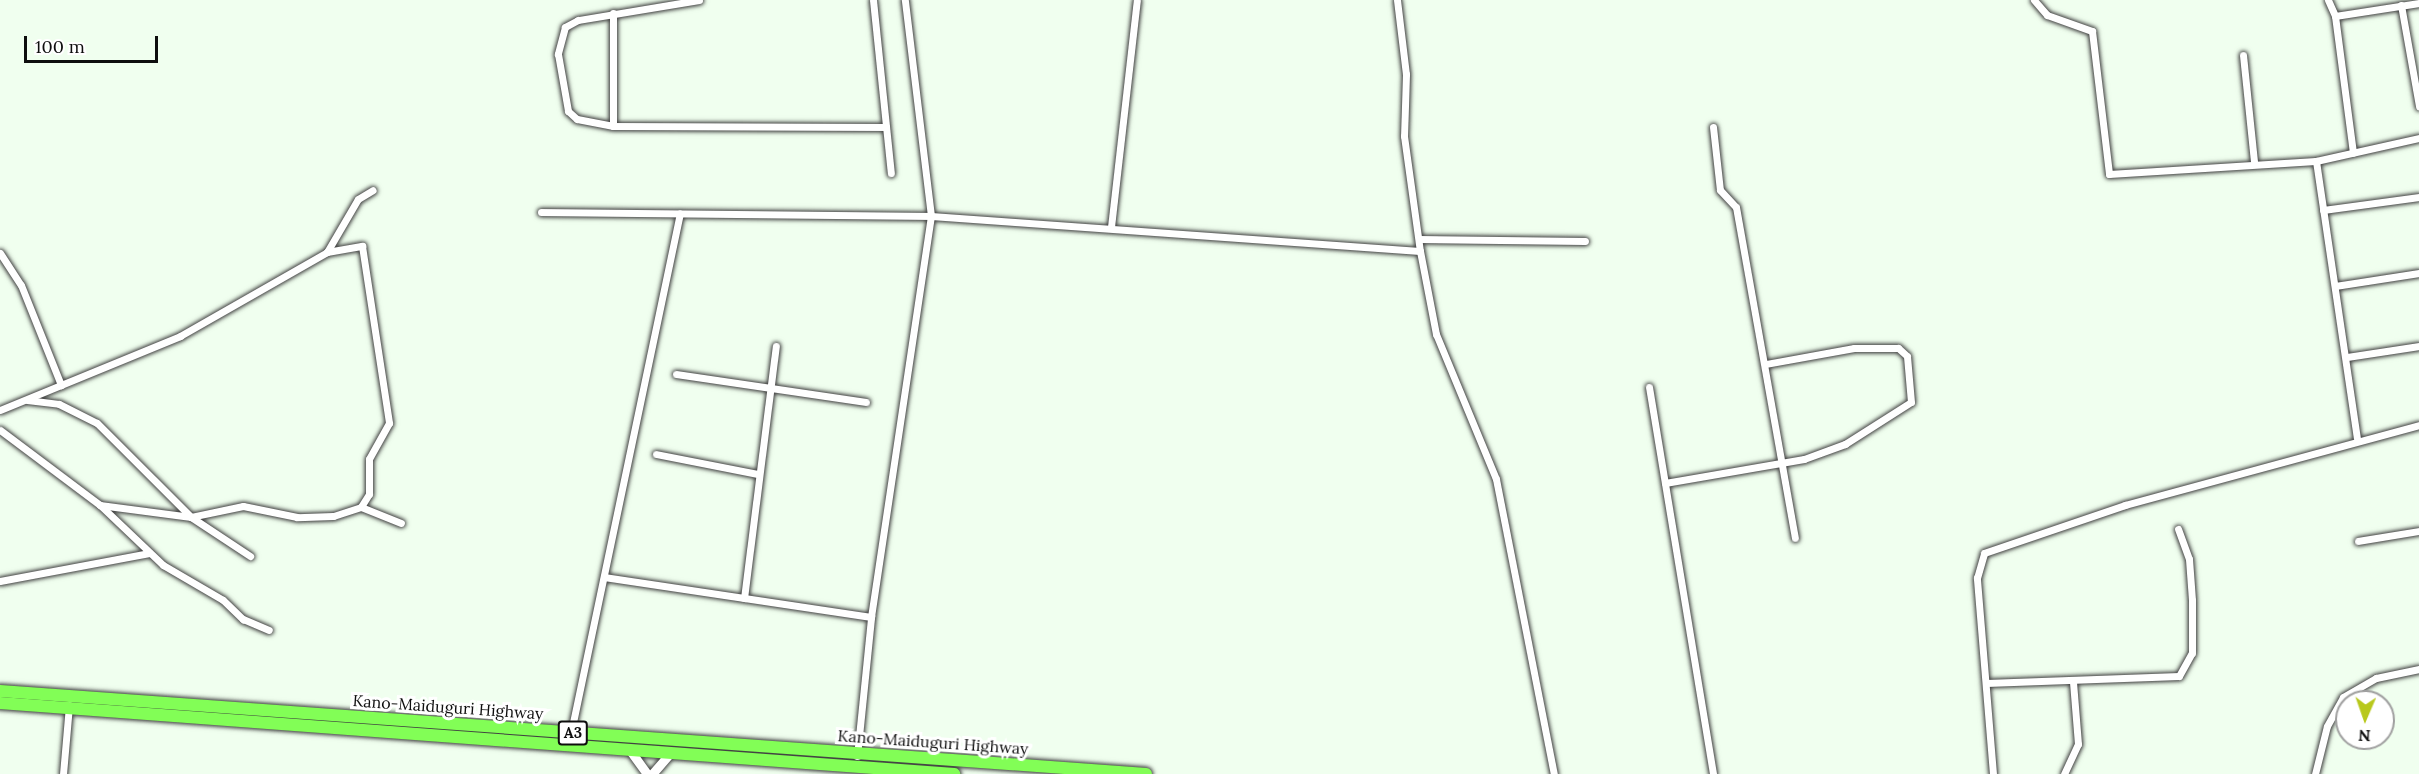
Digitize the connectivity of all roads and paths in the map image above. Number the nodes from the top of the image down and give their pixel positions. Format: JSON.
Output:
{"nodes":[{"id":1,"x":699,"y":0,"type":"edge"},
{"id":2,"x":873,"y":0,"type":"edge"},
{"id":3,"x":905,"y":0,"type":"edge"},
{"id":4,"x":1137,"y":0,"type":"edge"},
{"id":5,"x":1397,"y":0,"type":"edge"},
{"id":6,"x":2034,"y":0,"type":"edge"},
{"id":7,"x":2328,"y":0,"type":"edge"},
{"id":8,"x":2419,"y":3,"type":"edge"},
{"id":9,"x":2401,"y":5,"type":"junction"},
{"id":10,"x":613,"y":13,"type":"junction"},
{"id":11,"x":2335,"y":16,"type":"junction"},
{"id":12,"x":2243,"y":55,"type":"dead end"},
{"id":13,"x":2419,"y":106,"type":"edge"},
{"id":14,"x":612,"y":126,"type":"junction"},
{"id":15,"x":886,"y":127,"type":"junction"},
{"id":16,"x":1713,"y":128,"type":"dead end"},
{"id":17,"x":2419,"y":138,"type":"edge"},
{"id":18,"x":2353,"y":153,"type":"junction"},
{"id":19,"x":2316,"y":161,"type":"junction"},
{"id":20,"x":2254,"y":162,"type":"junction"},
{"id":21,"x":891,"y":173,"type":"dead end"},
{"id":22,"x":374,"y":190,"type":"dead end"},
{"id":23,"x":2419,"y":197,"type":"edge"},
{"id":24,"x":2323,"y":210,"type":"junction"},
{"id":25,"x":541,"y":212,"type":"dead end"},
{"id":26,"x":680,"y":213,"type":"junction"},
{"id":27,"x":931,"y":216,"type":"junction"},
{"id":28,"x":1111,"y":227,"type":"junction"},
{"id":29,"x":1419,"y":239,"type":"junction"},
{"id":30,"x":1585,"y":241,"type":"dead end"},
{"id":31,"x":1420,"y":250,"type":"junction"},
{"id":32,"x":327,"y":252,"type":"junction"},
{"id":33,"x":0,"y":253,"type":"edge"},
{"id":34,"x":2419,"y":273,"type":"edge"},
{"id":35,"x":2335,"y":286,"type":"junction"},
{"id":36,"x":776,"y":346,"type":"dead end"},
{"id":37,"x":2419,"y":346,"type":"edge"},
{"id":38,"x":2348,"y":357,"type":"junction"},
{"id":39,"x":1766,"y":364,"type":"junction"},
{"id":40,"x":676,"y":374,"type":"dead end"},
{"id":41,"x":61,"y":385,"type":"junction"},
{"id":42,"x":770,"y":387,"type":"junction"},
{"id":43,"x":1649,"y":387,"type":"dead end"},
{"id":44,"x":25,"y":400,"type":"junction"},
{"id":45,"x":866,"y":402,"type":"dead end"},
{"id":46,"x":0,"y":411,"type":"edge"},
{"id":47,"x":2419,"y":425,"type":"edge"},
{"id":48,"x":0,"y":430,"type":"edge"},
{"id":49,"x":2356,"y":438,"type":"junction"},
{"id":50,"x":656,"y":454,"type":"dead end"},
{"id":51,"x":1785,"y":463,"type":"junction"},
{"id":52,"x":758,"y":474,"type":"junction"},
{"id":53,"x":1665,"y":483,"type":"junction"},
{"id":54,"x":100,"y":505,"type":"junction"},
{"id":55,"x":361,"y":507,"type":"junction"},
{"id":56,"x":191,"y":517,"type":"junction"},
{"id":57,"x":401,"y":523,"type":"dead end"},
{"id":58,"x":2178,"y":529,"type":"dead end"},
{"id":59,"x":2419,"y":531,"type":"edge"},
{"id":60,"x":1795,"y":538,"type":"dead end"},
{"id":61,"x":2358,"y":541,"type":"dead end"},
{"id":62,"x":148,"y":553,"type":"junction"},
{"id":63,"x":250,"y":556,"type":"dead end"},
{"id":64,"x":604,"y":577,"type":"junction"},
{"id":65,"x":0,"y":581,"type":"edge"},
{"id":66,"x":744,"y":598,"type":"junction"},
{"id":67,"x":871,"y":617,"type":"junction"},
{"id":68,"x":269,"y":630,"type":"dead end"},
{"id":69,"x":2419,"y":669,"type":"edge"},
{"id":70,"x":2073,"y":682,"type":"junction"},
{"id":71,"x":1986,"y":683,"type":"junction"},
{"id":72,"x":0,"y":691,"type":"edge"},
{"id":73,"x":69,"y":702,"type":"junction"},
{"id":74,"x":0,"y":703,"type":"edge"},
{"id":75,"x":571,"y":732,"type":"junction"},
{"id":76,"x":629,"y":749,"type":"junction"},
{"id":77,"x":671,"y":752,"type":"junction"},
{"id":78,"x":857,"y":760,"type":"junction"},
{"id":79,"x":63,"y":774,"type":"edge"},
{"id":80,"x":69,"y":774,"type":"edge"},
{"id":81,"x":647,"y":774,"type":"edge"},
{"id":82,"x":652,"y":774,"type":"edge"},
{"id":83,"x":954,"y":774,"type":"edge"},
{"id":84,"x":1146,"y":774,"type":"edge"},
{"id":85,"x":1554,"y":774,"type":"edge"},
{"id":86,"x":1713,"y":774,"type":"edge"},
{"id":87,"x":1993,"y":774,"type":"edge"},
{"id":88,"x":2064,"y":774,"type":"edge"},
{"id":89,"x":2315,"y":774,"type":"edge"}],
"edges":[{"from":1,"to":10,"type":"street"},
{"from":2,"to":15,"type":"street"},
{"from":3,"to":27,"type":"street"},
{"from":4,"to":28,"type":"street"},
{"from":5,"to":29,"type":"street"},
{"from":6,"to":20,"type":"street"},
{"from":7,"to":11,"type":"street"},
{"from":8,"to":9,"type":"street"},
{"from":9,"to":11,"type":"street"},
{"from":9,"to":13,"type":"street"},
{"from":10,"to":14,"type":"street"},
{"from":10,"to":14,"type":"street"},
{"from":11,"to":18,"type":"street"},
{"from":12,"to":20,"type":"street"},
{"from":14,"to":15,"type":"street"},
{"from":15,"to":21,"type":"street"},
{"from":16,"to":39,"type":"street"},
{"from":17,"to":18,"type":"street"},
{"from":18,"to":19,"type":"street"},
{"from":19,"to":20,"type":"street"},
{"from":19,"to":24,"type":"street"},
{"from":22,"to":32,"type":"street"},
{"from":23,"to":24,"type":"street"},
{"from":24,"to":35,"type":"street"},
{"from":25,"to":26,"type":"street"},
{"from":26,"to":27,"type":"street"},
{"from":26,"to":64,"type":"street"},
{"from":27,"to":28,"type":"street"},
{"from":27,"to":67,"type":"street"},
{"from":28,"to":31,"type":"street"},
{"from":29,"to":30,"type":"street"},
{"from":29,"to":31,"type":"street"},
{"from":31,"to":85,"type":"street"},
{"from":32,"to":41,"type":"street"},
{"from":32,"to":55,"type":"street"},
{"from":33,"to":41,"type":"street"},
{"from":34,"to":35,"type":"street"},
{"from":35,"to":38,"type":"street"},
{"from":36,"to":42,"type":"street"},
{"from":37,"to":38,"type":"street"},
{"from":38,"to":49,"type":"street"},
{"from":39,"to":51,"type":"street"},
{"from":39,"to":51,"type":"street"},
{"from":40,"to":42,"type":"street"},
{"from":41,"to":44,"type":"street"},
{"from":42,"to":45,"type":"street"},
{"from":42,"to":52,"type":"street"},
{"from":43,"to":53,"type":"street"},
{"from":44,"to":46,"type":"street"},
{"from":44,"to":56,"type":"street"},
{"from":47,"to":49,"type":"street"},
{"from":48,"to":54,"type":"street"},
{"from":49,"to":71,"type":"street"},
{"from":50,"to":52,"type":"street"},
{"from":51,"to":53,"type":"street"},
{"from":51,"to":60,"type":"street"},
{"from":52,"to":66,"type":"street"},
{"from":53,"to":86,"type":"street"},
{"from":54,"to":56,"type":"street"},
{"from":54,"to":62,"type":"street"},
{"from":55,"to":56,"type":"street"},
{"from":55,"to":57,"type":"street"},
{"from":56,"to":63,"type":"street"},
{"from":58,"to":70,"type":"street"},
{"from":59,"to":61,"type":"street"},
{"from":62,"to":65,"type":"street"},
{"from":62,"to":68,"type":"street"},
{"from":64,"to":66,"type":"street"},
{"from":64,"to":75,"type":"street"},
{"from":66,"to":67,"type":"street"},
{"from":67,"to":78,"type":"street"},
{"from":69,"to":89,"type":"street"},
{"from":70,"to":71,"type":"street"},
{"from":70,"to":88,"type":"street"},
{"from":71,"to":87,"type":"street"},
{"from":72,"to":73,"type":"highway","name":"Kano-Maiduguri Highway","number":"A3"},
{"from":73,"to":74,"type":"highway","name":"Kano-Maiduguri Highway","number":"A3"},
{"from":73,"to":75,"type":"highway","name":"Kano-Maiduguri Highway","number":"A3"},
{"from":73,"to":76,"type":"highway","name":"Kano-Maiduguri Highway","number":"A3"},
{"from":73,"to":79,"type":"street"},
{"from":75,"to":78,"type":"highway","name":"Kano-Maiduguri Highway","number":"A3"},
{"from":76,"to":77,"type":"highway","name":"Kano-Maiduguri Highway","number":"A3"},
{"from":76,"to":81,"type":"street"},
{"from":77,"to":78,"type":"highway","name":"Kano-Maiduguri Highway","number":"A3"},
{"from":77,"to":82,"type":"street"},
{"from":78,"to":83,"type":"highway","name":"Kano-Maiduguri Highway","number":"A3"},
{"from":78,"to":84,"type":"highway","name":"Kano-Maiduguri Highway","number":"A3"},
{"from":79,"to":80,"type":"street"}]}
